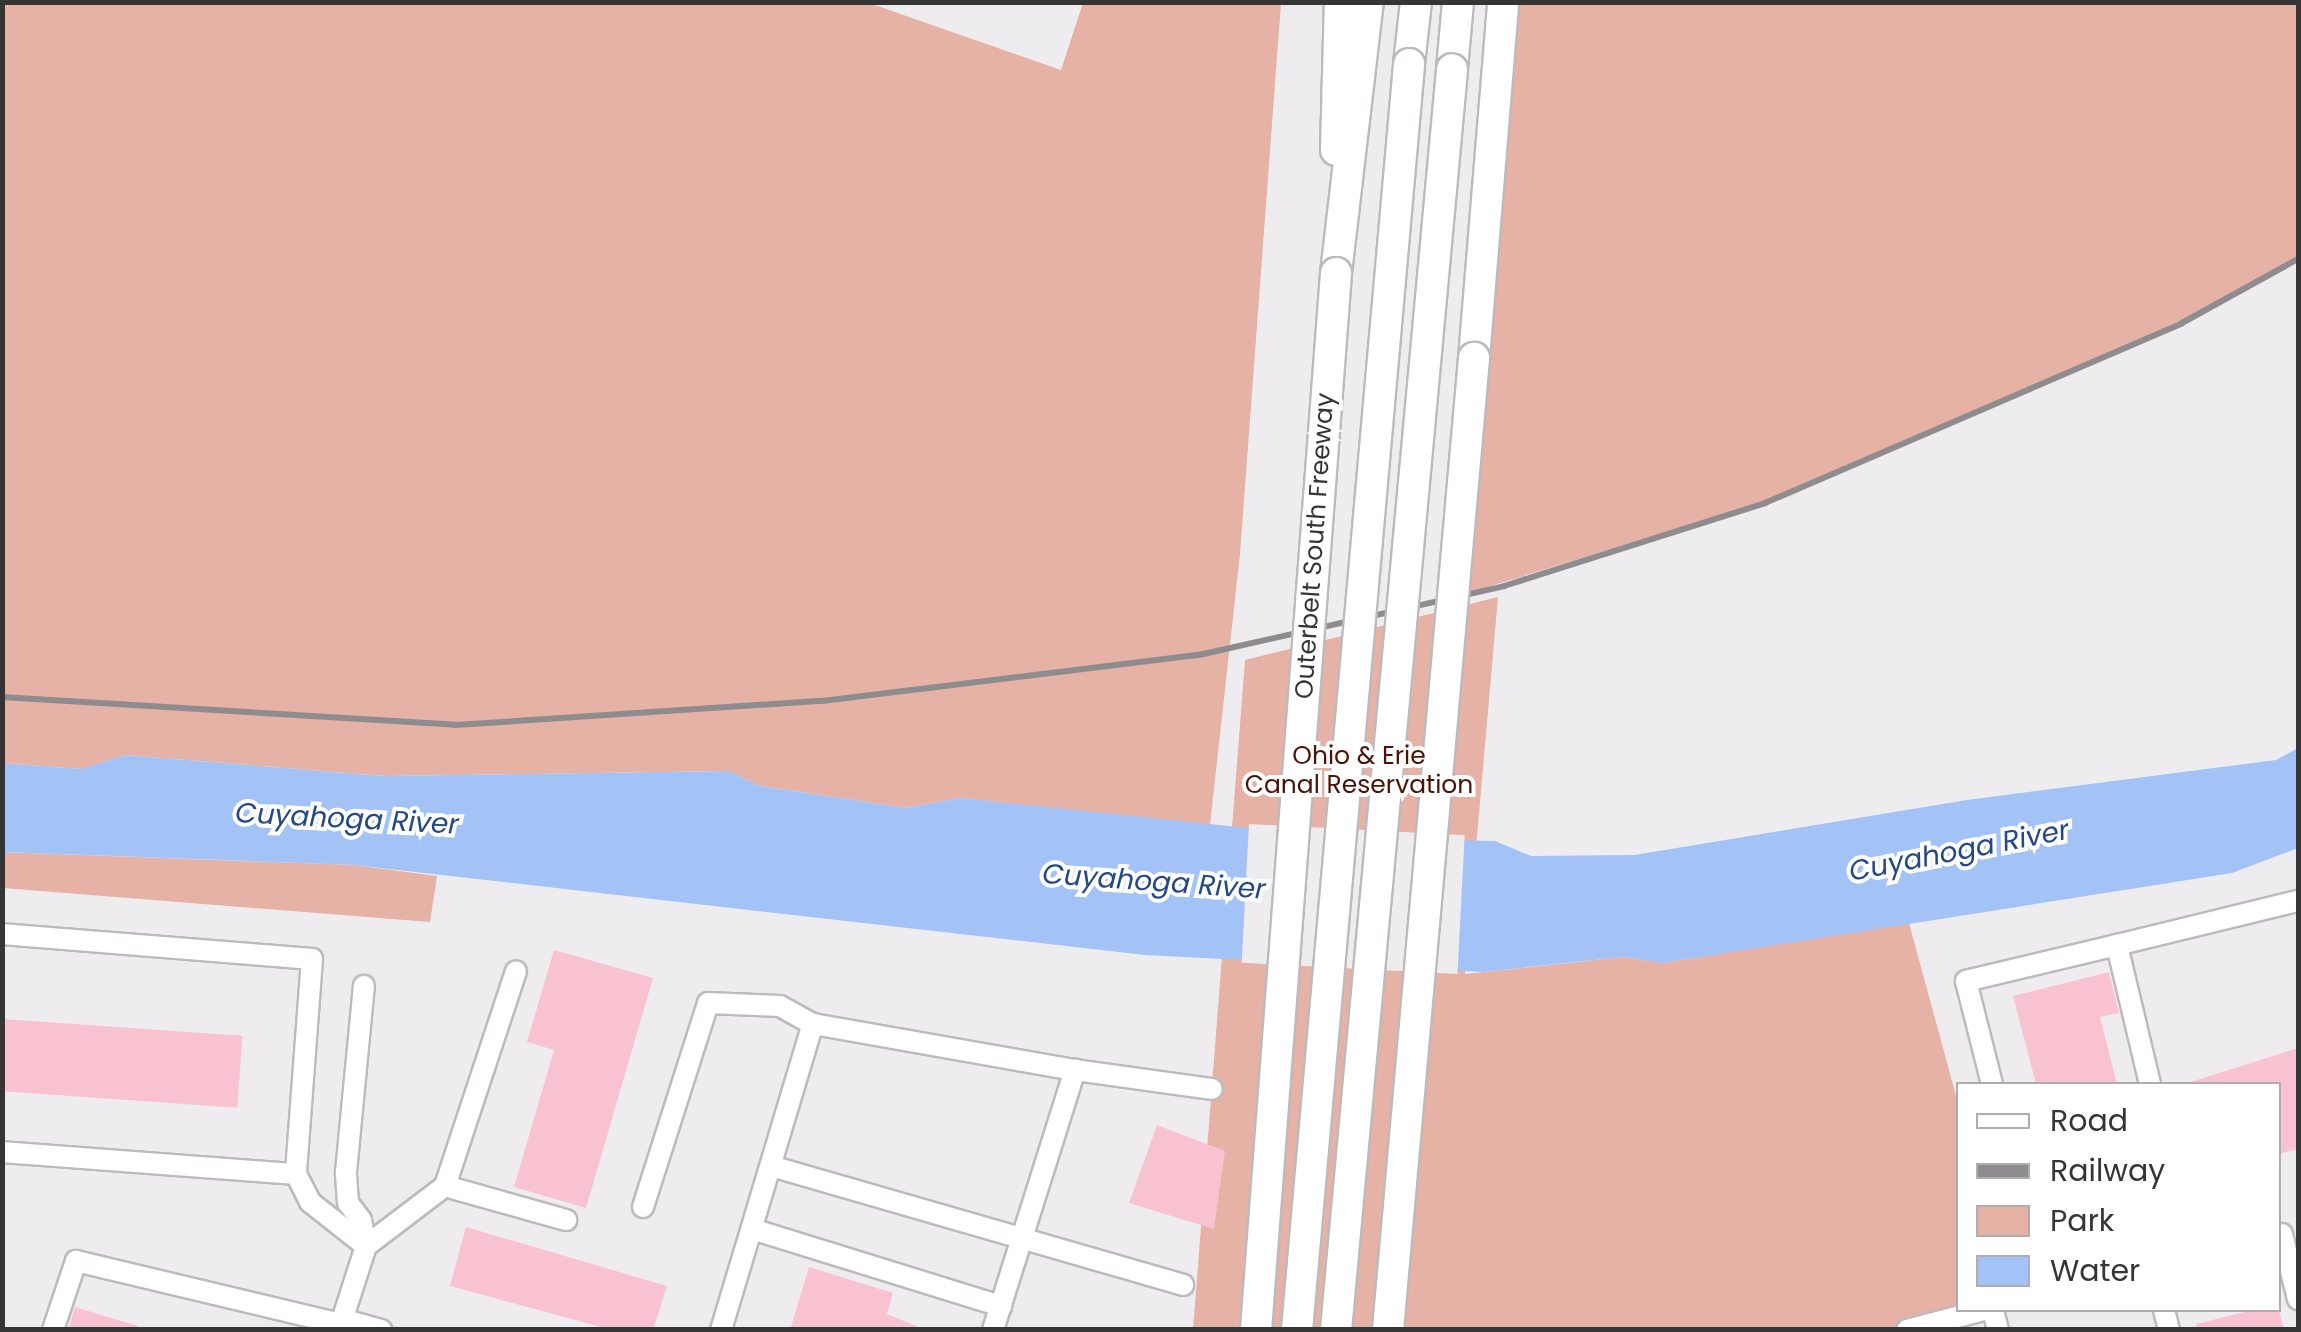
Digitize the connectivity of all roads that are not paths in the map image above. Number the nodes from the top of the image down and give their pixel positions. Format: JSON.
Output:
{"nodes":[{"id":1,"x":1340,"y":2,"type":"edge"},
{"id":2,"x":1368,"y":2,"type":"edge"},
{"id":3,"x":1416,"y":2,"type":"edge"},
{"id":4,"x":1458,"y":2,"type":"edge"},
{"id":5,"x":1503,"y":2,"type":"edge"},
{"id":6,"x":1350,"y":62,"type":"junction"},
{"id":7,"x":2298,"y":900,"type":"edge"},
{"id":8,"x":2,"y":934,"type":"edge"},
{"id":9,"x":2116,"y":945,"type":"junction"},
{"id":10,"x":516,"y":971,"type":"dead end"},
{"id":11,"x":364,"y":986,"type":"dead end"},
{"id":12,"x":813,"y":1024,"type":"junction"},
{"id":13,"x":1076,"y":1070,"type":"junction"},
{"id":14,"x":1991,"y":1082,"type":"edge"},
{"id":15,"x":2150,"y":1082,"type":"edge"},
{"id":16,"x":1212,"y":1088,"type":"dead end"},
{"id":17,"x":2,"y":1152,"type":"edge"},
{"id":18,"x":771,"y":1166,"type":"junction"},
{"id":19,"x":296,"y":1174,"type":"junction"},
{"id":20,"x":445,"y":1186,"type":"junction"},
{"id":21,"x":643,"y":1206,"type":"dead end"},
{"id":22,"x":566,"y":1220,"type":"dead end"},
{"id":23,"x":752,"y":1230,"type":"junction"},
{"id":24,"x":2286,"y":1233,"type":"edge"},
{"id":25,"x":1023,"y":1235,"type":"junction"},
{"id":26,"x":366,"y":1246,"type":"junction"},
{"id":27,"x":1182,"y":1285,"type":"dead end"},
{"id":28,"x":2298,"y":1300,"type":"edge"},
{"id":29,"x":1000,"y":1306,"type":"junction"},
{"id":30,"x":1975,"y":1312,"type":"edge"},
{"id":31,"x":341,"y":1324,"type":"edge"},
{"id":32,"x":53,"y":1330,"type":"edge"},
{"id":33,"x":380,"y":1330,"type":"edge"},
{"id":34,"x":721,"y":1330,"type":"edge"},
{"id":35,"x":993,"y":1330,"type":"edge"},
{"id":36,"x":1256,"y":1330,"type":"edge"},
{"id":37,"x":1297,"y":1330,"type":"edge"},
{"id":38,"x":1336,"y":1330,"type":"edge"},
{"id":39,"x":1388,"y":1330,"type":"edge"},
{"id":40,"x":1907,"y":1330,"type":"edge"}],
"edges":[{"from":1,"to":6,"type":"highway"},
{"from":2,"to":6,"type":"highway","name":"Outerbelt South Freeway"},
{"from":3,"to":37,"type":"highway","bridge":true},
{"from":4,"to":38,"type":"highway","bridge":true},
{"from":5,"to":39,"type":"highway","bridge":true},
{"from":6,"to":36,"type":"highway","name":"Outerbelt South Freeway","bridge":true},
{"from":7,"to":9,"type":"street"},
{"from":8,"to":19,"type":"street"},
{"from":9,"to":14,"type":"street"},
{"from":9,"to":15,"type":"street"},
{"from":10,"to":20,"type":"street"},
{"from":11,"to":26,"type":"street"},
{"from":12,"to":13,"type":"street"},
{"from":12,"to":18,"type":"street"},
{"from":12,"to":21,"type":"street"},
{"from":13,"to":16,"type":"street"},
{"from":13,"to":25,"type":"street"},
{"from":17,"to":19,"type":"street"},
{"from":18,"to":23,"type":"street"},
{"from":18,"to":25,"type":"street"},
{"from":19,"to":26,"type":"street"},
{"from":20,"to":22,"type":"street"},
{"from":20,"to":26,"type":"street"},
{"from":23,"to":29,"type":"street"},
{"from":23,"to":34,"type":"street"},
{"from":24,"to":28,"type":"street"},
{"from":25,"to":27,"type":"street"},
{"from":25,"to":29,"type":"street"},
{"from":26,"to":31,"type":"street"},
{"from":29,"to":35,"type":"street"},
{"from":30,"to":40,"type":"street"},
{"from":31,"to":32,"type":"street"},
{"from":31,"to":33,"type":"street"}]}
